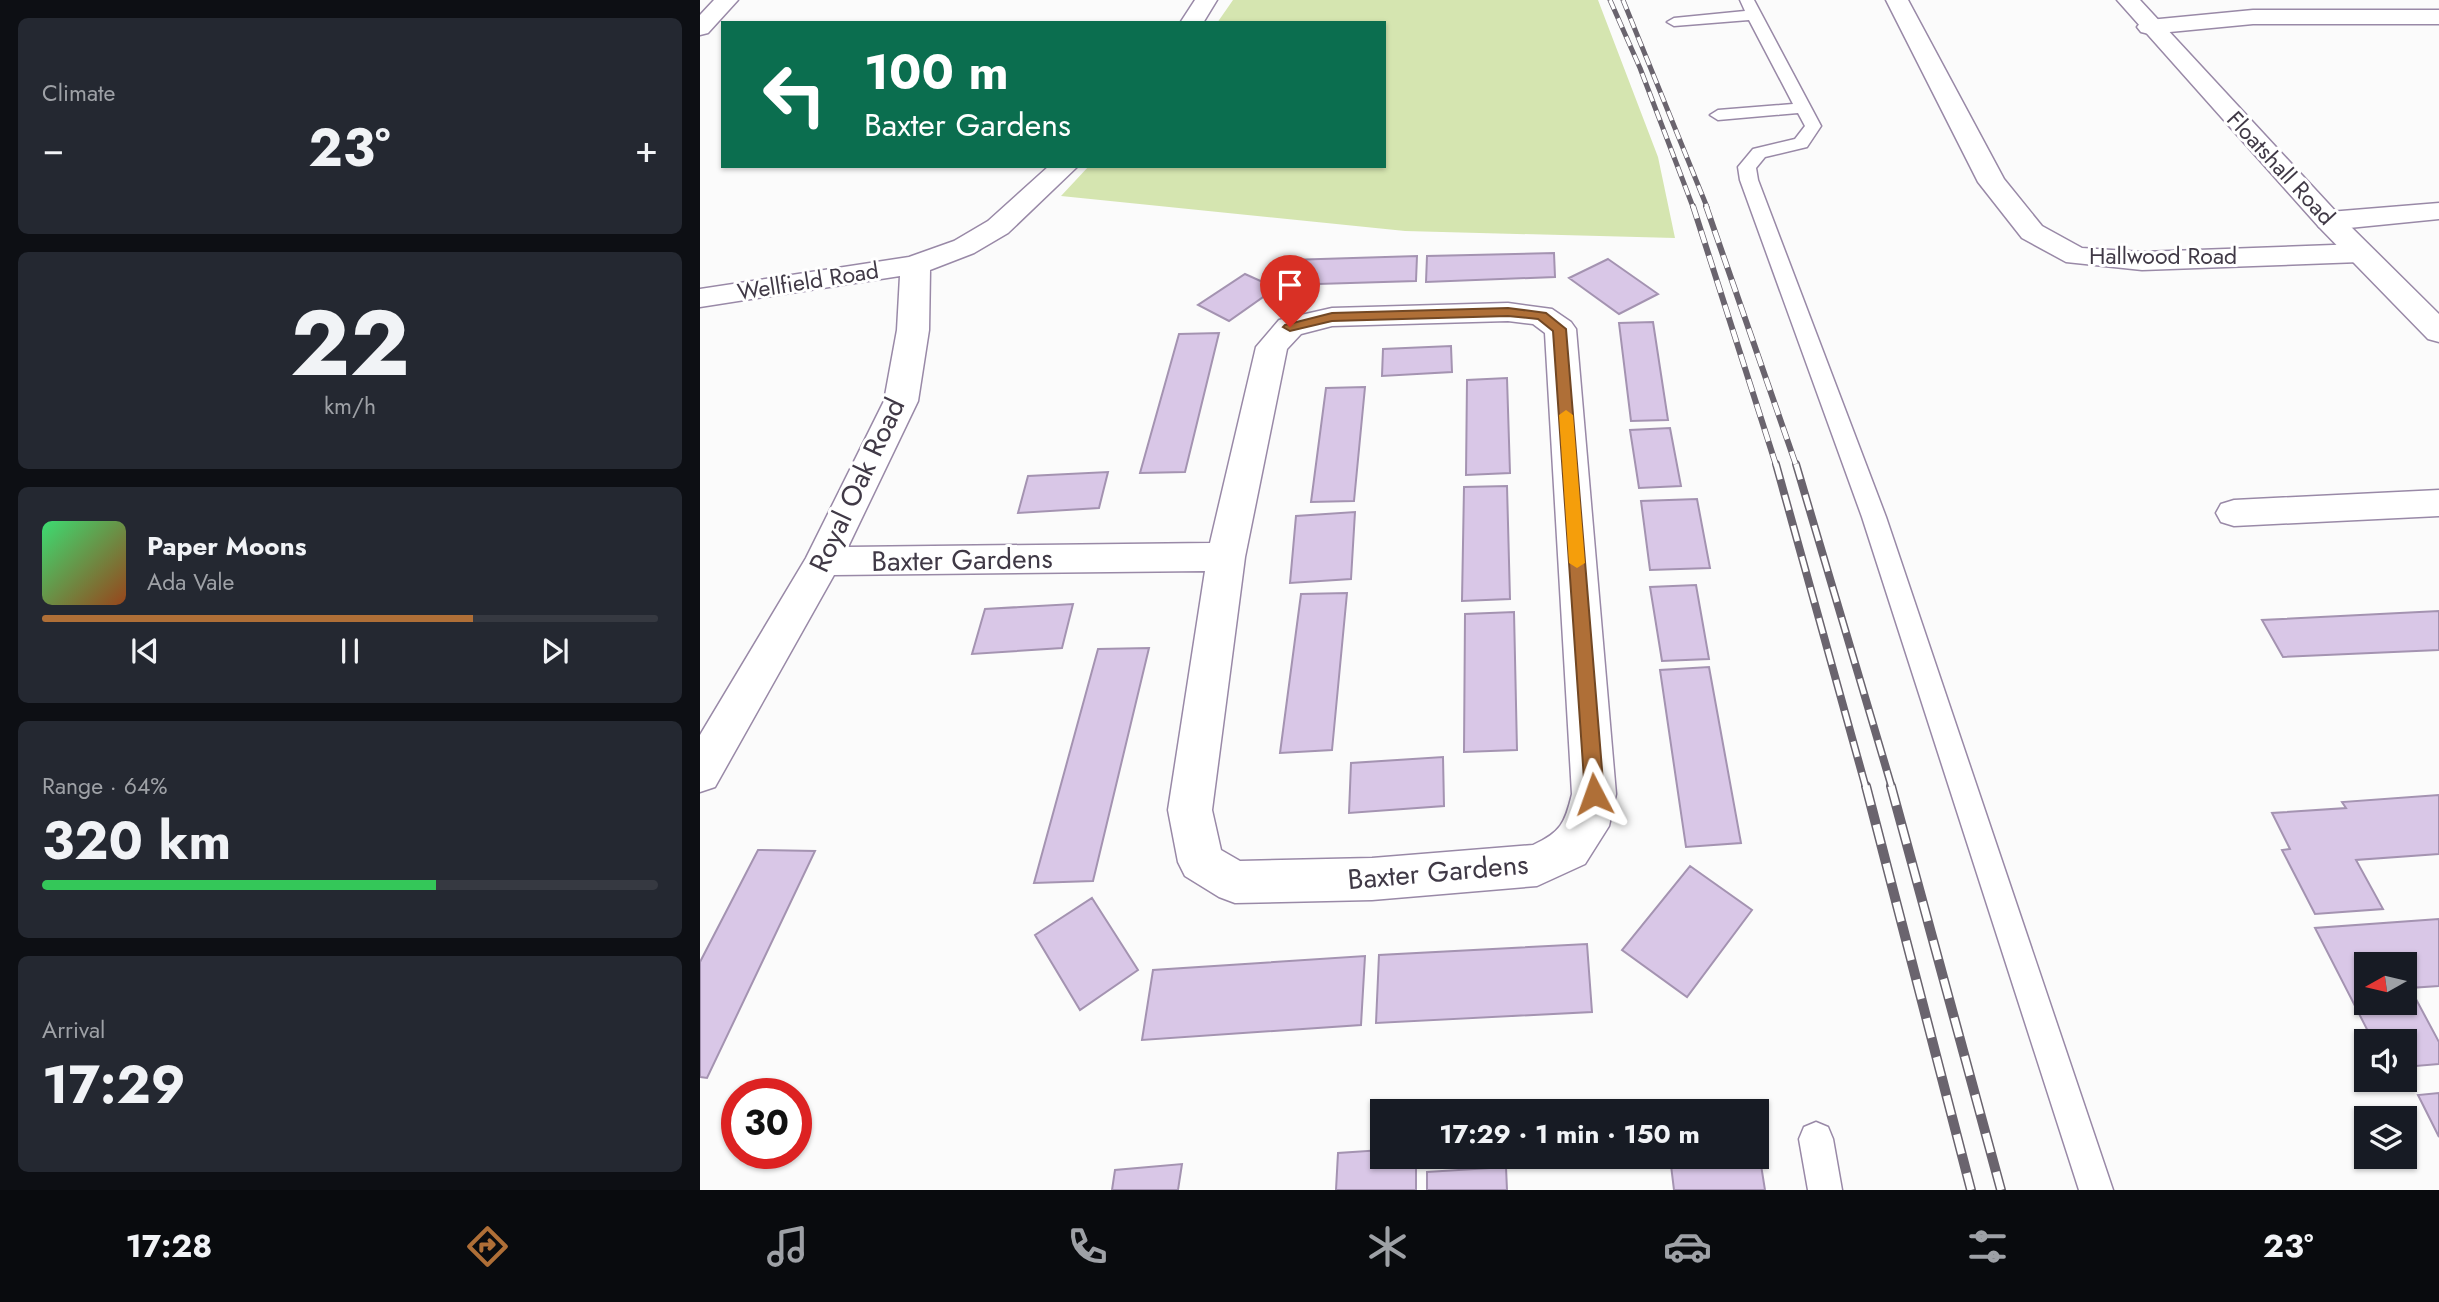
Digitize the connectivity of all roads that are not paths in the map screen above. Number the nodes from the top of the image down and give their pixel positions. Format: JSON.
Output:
{"nodes":[{"id":1,"x":727,"y":0,"type":"edge"},
{"id":2,"x":1206,"y":0,"type":"edge"},
{"id":3,"x":1897,"y":0,"type":"edge"},
{"id":4,"x":2128,"y":0,"type":"edge"},
{"id":5,"x":1751,"y":8,"type":"edge"},
{"id":6,"x":2439,"y":17,"type":"edge"},
{"id":7,"x":1192,"y":21,"type":"edge"},
{"id":8,"x":1674,"y":22,"type":"dead end"},
{"id":9,"x":701,"y":26,"type":"edge"},
{"id":10,"x":2150,"y":27,"type":"junction"},
{"id":11,"x":1804,"y":108,"type":"junction"},
{"id":12,"x":1718,"y":115,"type":"dead end"},
{"id":13,"x":1063,"y":168,"type":"edge"},
{"id":14,"x":2439,"y":211,"type":"edge"},
{"id":15,"x":2329,"y":221,"type":"junction"},
{"id":16,"x":2360,"y":253,"type":"junction"},
{"id":17,"x":915,"y":265,"type":"junction"},
{"id":18,"x":700,"y":298,"type":"edge"},
{"id":19,"x":2439,"y":332,"type":"edge"},
{"id":20,"x":2439,"y":503,"type":"edge"},
{"id":21,"x":2234,"y":513,"type":"dead end"},
{"id":22,"x":1226,"y":557,"type":"junction"},
{"id":23,"x":823,"y":561,"type":"junction"},
{"id":24,"x":700,"y":774,"type":"edge"},
{"id":25,"x":1816,"y":1139,"type":"dead end"},
{"id":26,"x":1825,"y":1190,"type":"edge"},
{"id":27,"x":2096,"y":1190,"type":"edge"}],
"edges":[{"from":1,"to":9,"type":"street"},
{"from":2,"to":7,"type":"street"},
{"from":3,"to":16,"type":"street","name":"Hallwood Road"},
{"from":4,"to":10,"type":"street","name":"Floatshall Road"},
{"from":5,"to":8,"type":"lane"},
{"from":5,"to":11,"type":"lane"},
{"from":6,"to":10,"type":"street"},
{"from":10,"to":15,"type":"street","name":"Floatshall Road"},
{"from":11,"to":12,"type":"lane"},
{"from":11,"to":27,"type":"lane"},
{"from":13,"to":17,"type":"street"},
{"from":14,"to":15,"type":"street"},
{"from":15,"to":16,"type":"street","name":"Floatshall Road"},
{"from":16,"to":19,"type":"street","name":"Floatshall Road"},
{"from":17,"to":18,"type":"street","name":"Wellfield Road"},
{"from":17,"to":23,"type":"street","name":"Royal Oak Road"},
{"from":20,"to":21,"type":"street"},
{"from":22,"to":22,"type":"street","name":"Baxter Gardens"},
{"from":22,"to":23,"type":"street","name":"Baxter Gardens"},
{"from":23,"to":24,"type":"street","name":"Royal Oak Road"},
{"from":25,"to":26,"type":"lane"}]}
